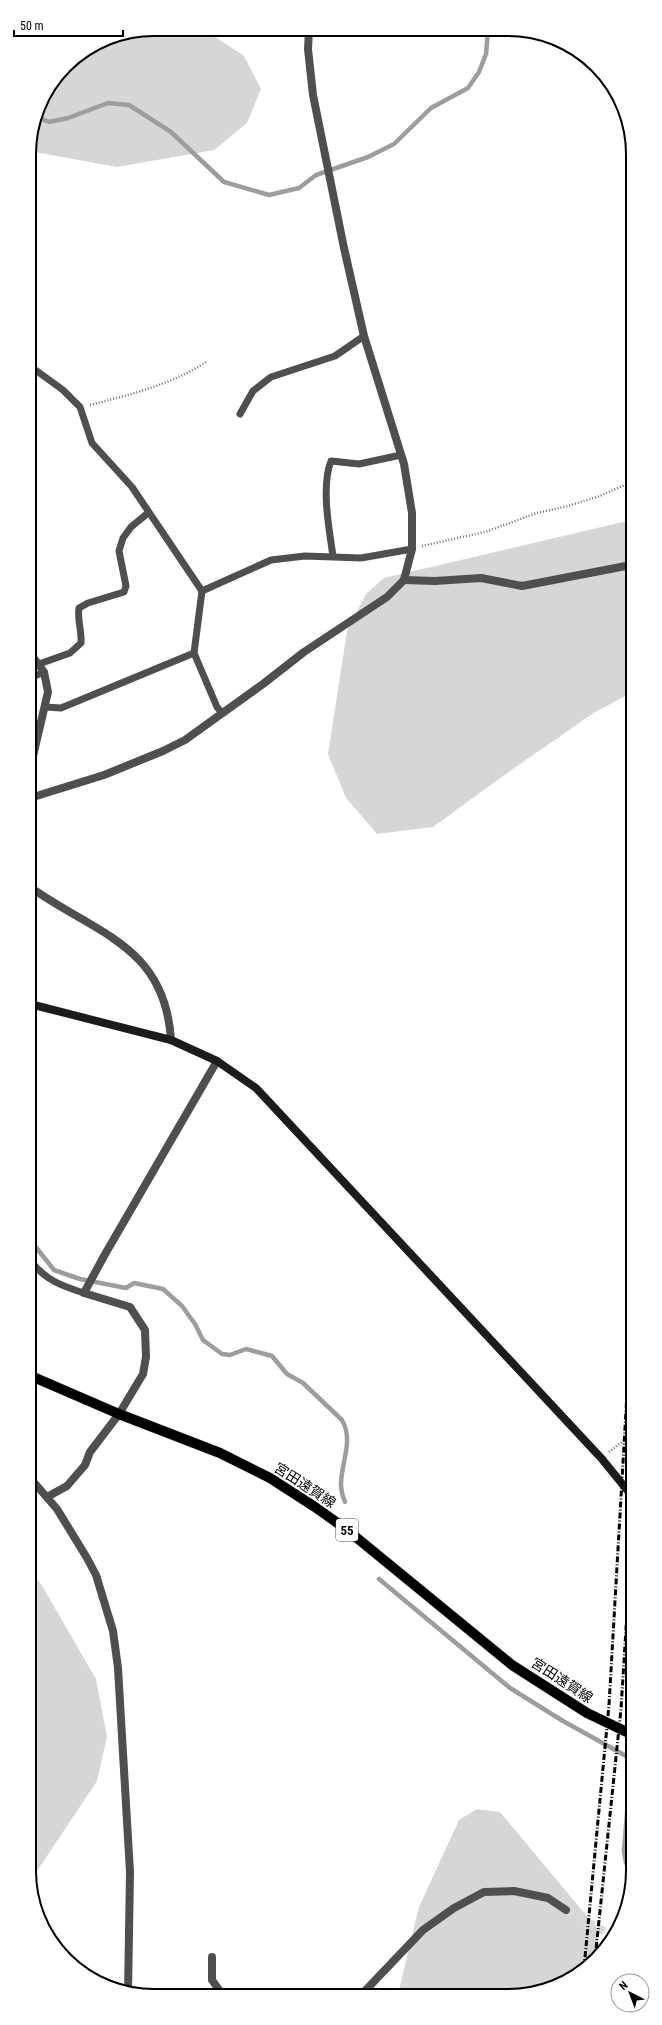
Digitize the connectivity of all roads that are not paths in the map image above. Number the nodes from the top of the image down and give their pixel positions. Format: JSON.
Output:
{"nodes":[{"id":1,"x":309,"y":36,"type":"edge"},
{"id":2,"x":364,"y":336,"type":"junction"},
{"id":3,"x":36,"y":370,"type":"edge"},
{"id":4,"x":240,"y":414,"type":"dead end"},
{"id":5,"x":401,"y":455,"type":"junction"},
{"id":6,"x":148,"y":514,"type":"junction"},
{"id":7,"x":412,"y":549,"type":"junction"},
{"id":8,"x":333,"y":556,"type":"junction"},
{"id":9,"x":626,"y":566,"type":"edge"},
{"id":10,"x":404,"y":580,"type":"junction"},
{"id":11,"x":202,"y":591,"type":"junction"},
{"id":12,"x":194,"y":653,"type":"junction"},
{"id":13,"x":36,"y":660,"type":"edge"},
{"id":14,"x":39,"y":664,"type":"junction"},
{"id":15,"x":44,"y":672,"type":"junction"},
{"id":16,"x":36,"y":675,"type":"edge"},
{"id":17,"x":45,"y":707,"type":"junction"},
{"id":18,"x":222,"y":713,"type":"junction"},
{"id":19,"x":36,"y":744,"type":"edge"},
{"id":20,"x":36,"y":796,"type":"edge"},
{"id":21,"x":36,"y":891,"type":"edge"},
{"id":22,"x":36,"y":1005,"type":"edge"},
{"id":23,"x":171,"y":1040,"type":"junction"},
{"id":24,"x":217,"y":1061,"type":"junction"},
{"id":25,"x":36,"y":1266,"type":"edge"},
{"id":26,"x":84,"y":1293,"type":"junction"},
{"id":27,"x":36,"y":1378,"type":"edge"},
{"id":28,"x":119,"y":1414,"type":"junction"},
{"id":29,"x":36,"y":1484,"type":"edge"},
{"id":30,"x":626,"y":1489,"type":"edge"},
{"id":31,"x":47,"y":1496,"type":"junction"},
{"id":32,"x":626,"y":1732,"type":"edge"},
{"id":33,"x":566,"y":1910,"type":"tunnel mouth"},
{"id":34,"x":212,"y":1958,"type":"dead end"},
{"id":35,"x":128,"y":1986,"type":"edge"},
{"id":36,"x":218,"y":1989,"type":"edge"},
{"id":37,"x":367,"y":1989,"type":"edge"}],
"edges":[{"from":1,"to":2,"type":"street"},
{"from":2,"to":4,"type":"lane"},
{"from":2,"to":5,"type":"street"},
{"from":3,"to":6,"type":"lane"},
{"from":5,"to":7,"type":"street"},
{"from":5,"to":8,"type":"lane"},
{"from":6,"to":11,"type":"lane"},
{"from":6,"to":14,"type":"lane"},
{"from":7,"to":8,"type":"lane"},
{"from":7,"to":10,"type":"street"},
{"from":8,"to":11,"type":"lane"},
{"from":9,"to":10,"type":"street"},
{"from":10,"to":18,"type":"street"},
{"from":11,"to":12,"type":"lane"},
{"from":12,"to":17,"type":"lane"},
{"from":12,"to":18,"type":"lane"},
{"from":13,"to":14,"type":"street"},
{"from":14,"to":15,"type":"street"},
{"from":15,"to":16,"type":"lane"},
{"from":15,"to":17,"type":"street"},
{"from":17,"to":19,"type":"street"},
{"from":18,"to":20,"type":"street"},
{"from":21,"to":23,"type":"street"},
{"from":22,"to":23,"type":"street"},
{"from":23,"to":24,"type":"street"},
{"from":24,"to":26,"type":"street"},
{"from":24,"to":30,"type":"street"},
{"from":25,"to":26,"type":"lane"},
{"from":26,"to":28,"type":"street"},
{"from":27,"to":28,"type":"main road","name":"宮田遠賀線","number":"55"},
{"from":28,"to":31,"type":"street"},
{"from":28,"to":32,"type":"main road","name":"宮田遠賀線","number":"55"},
{"from":29,"to":31,"type":"street"},
{"from":31,"to":35,"type":"street"},
{"from":33,"to":37,"type":"street"},
{"from":34,"to":36,"type":"street"}]}
